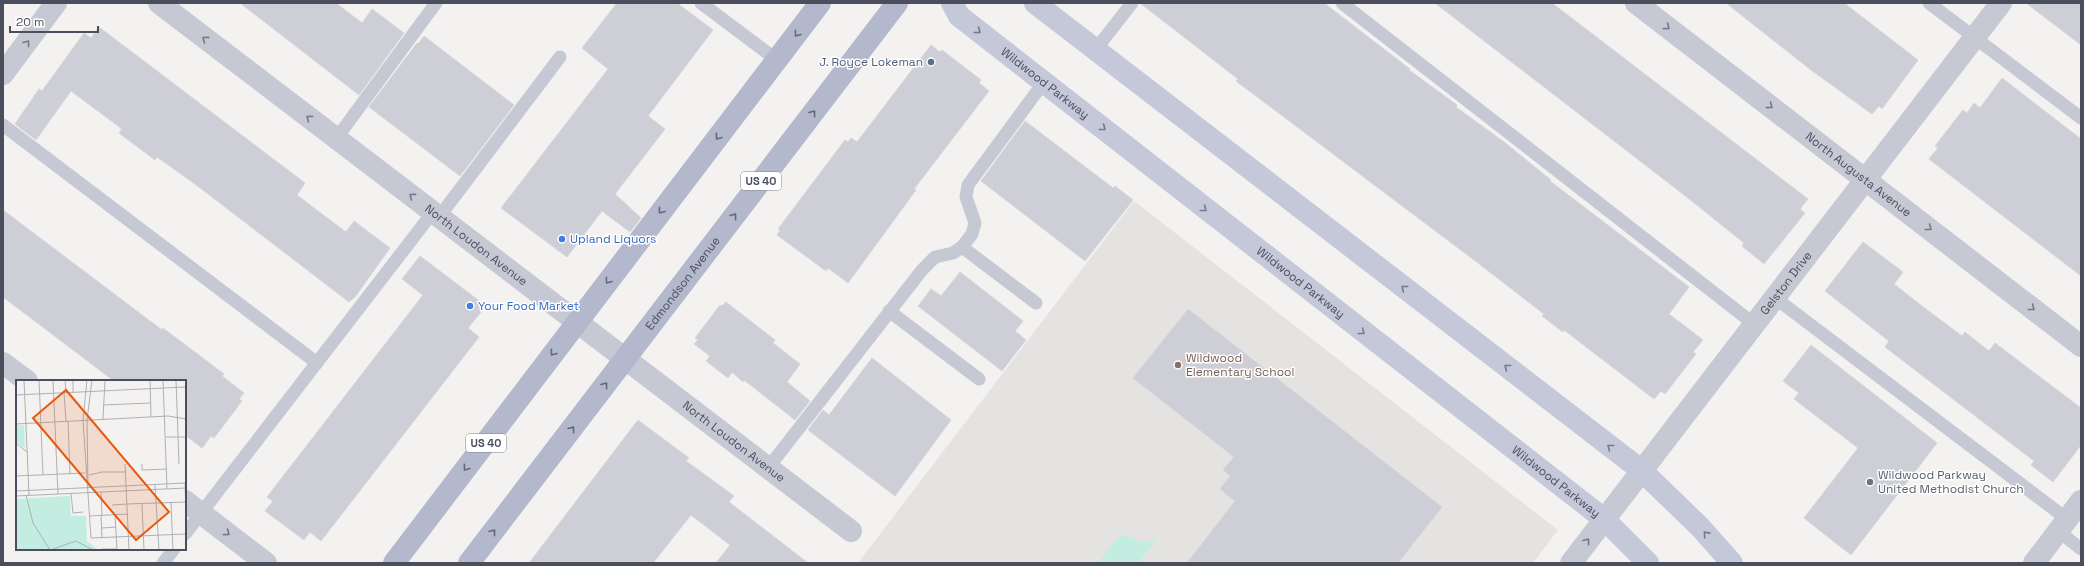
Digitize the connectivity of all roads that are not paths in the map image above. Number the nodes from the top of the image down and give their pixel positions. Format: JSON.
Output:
{"nodes":[{"id":1,"x":56,"y":3,"type":"edge"},
{"id":2,"x":159,"y":3,"type":"edge"},
{"id":3,"x":701,"y":3,"type":"edge"},
{"id":4,"x":820,"y":3,"type":"edge"},
{"id":5,"x":897,"y":3,"type":"edge"},
{"id":6,"x":952,"y":3,"type":"edge"},
{"id":7,"x":1035,"y":3,"type":"edge"},
{"id":8,"x":1132,"y":3,"type":"edge"},
{"id":9,"x":1342,"y":3,"type":"edge"},
{"id":10,"x":1636,"y":3,"type":"edge"},
{"id":11,"x":1929,"y":3,"type":"edge"},
{"id":12,"x":2001,"y":3,"type":"edge"},
{"id":13,"x":430,"y":5,"type":"edge"},
{"id":14,"x":1974,"y":38,"type":"junction"},
{"id":15,"x":1096,"y":49,"type":"junction"},
{"id":16,"x":560,"y":57,"type":"dead end"},
{"id":17,"x":777,"y":60,"type":"junction"},
{"id":18,"x":3,"y":74,"type":"edge"},
{"id":19,"x":1044,"y":82,"type":"junction"},
{"id":20,"x":2081,"y":118,"type":"edge"},
{"id":21,"x":3,"y":125,"type":"edge"},
{"id":22,"x":336,"y":139,"type":"junction"},
{"id":23,"x":1865,"y":179,"type":"junction"},
{"id":24,"x":436,"y":214,"type":"junction"},
{"id":25,"x":962,"y":247,"type":"junction"},
{"id":26,"x":1774,"y":297,"type":"junction"},
{"id":27,"x":1036,"y":303,"type":"dead end"},
{"id":28,"x":889,"y":311,"type":"junction"},
{"id":29,"x":577,"y":322,"type":"junction"},
{"id":30,"x":1754,"y":324,"type":"junction"},
{"id":31,"x":2081,"y":346,"type":"edge"},
{"id":32,"x":625,"y":359,"type":"junction"},
{"id":33,"x":3,"y":363,"type":"edge"},
{"id":34,"x":317,"y":363,"type":"junction"},
{"id":35,"x":979,"y":379,"type":"dead end"},
{"id":36,"x":26,"y":380,"type":"edge"},
{"id":37,"x":768,"y":468,"type":"junction"},
{"id":38,"x":1641,"y":470,"type":"junction"},
{"id":39,"x":2081,"y":501,"type":"edge"},
{"id":40,"x":193,"y":507,"type":"edge"},
{"id":41,"x":1604,"y":519,"type":"junction"},
{"id":42,"x":2063,"y":525,"type":"junction"},
{"id":43,"x":186,"y":531,"type":"edge"},
{"id":44,"x":851,"y":531,"type":"dead end"},
{"id":45,"x":2081,"y":549,"type":"edge"},
{"id":46,"x":173,"y":550,"type":"edge"},
{"id":47,"x":163,"y":563,"type":"edge"},
{"id":48,"x":266,"y":563,"type":"edge"},
{"id":49,"x":394,"y":563,"type":"edge"},
{"id":50,"x":469,"y":563,"type":"edge"},
{"id":51,"x":1571,"y":563,"type":"edge"},
{"id":52,"x":1648,"y":563,"type":"edge"},
{"id":53,"x":1732,"y":563,"type":"edge"},
{"id":54,"x":2034,"y":563,"type":"edge"}],
"edges":[{"from":18,"to":1,"type":"street","one_way":true},
{"from":22,"to":2,"type":"street","name":"North Loudon Avenue","one_way":true},
{"from":3,"to":17,"type":"lane"},
{"from":4,"to":17,"type":"main road","number":"US 40","one_way":true},
{"from":32,"to":5,"type":"main road","name":"Edmondson Avenue","number":"US 40","one_way":true},
{"from":6,"to":19,"type":"street","name":"Wildwood Parkway","one_way":true},
{"from":7,"to":15,"type":"street"},
{"from":8,"to":15,"type":"lane"},
{"from":9,"to":30,"type":"lane"},
{"from":10,"to":23,"type":"street","name":"North Augusta Avenue","one_way":true},
{"from":11,"to":14,"type":"lane"},
{"from":12,"to":14,"type":"street","name":"Gelston Drive"},
{"from":13,"to":22,"type":"lane"},
{"from":14,"to":20,"type":"lane"},
{"from":14,"to":23,"type":"street","name":"Gelston Drive"},
{"from":38,"to":15,"type":"street","one_way":true},
{"from":16,"to":24,"type":"lane"},
{"from":17,"to":29,"type":"main road","number":"US 40","one_way":true},
{"from":19,"to":25,"type":"lane"},
{"from":19,"to":41,"type":"street","name":"Wildwood Parkway","one_way":true},
{"from":21,"to":34,"type":"lane"},
{"from":24,"to":22,"type":"street","name":"North Loudon Avenue","one_way":true},
{"from":23,"to":26,"type":"street","name":"Gelston Drive"},
{"from":23,"to":31,"type":"street","name":"North Augusta Avenue","one_way":true},
{"from":24,"to":29,"type":"street","name":"North Loudon Avenue"},
{"from":24,"to":34,"type":"lane"},
{"from":25,"to":27,"type":"lane"},
{"from":25,"to":28,"type":"lane"},
{"from":26,"to":30,"type":"street","name":"Gelston Drive"},
{"from":26,"to":42,"type":"lane"},
{"from":28,"to":35,"type":"lane"},
{"from":28,"to":37,"type":"lane"},
{"from":29,"to":32,"type":"street","name":"North Loudon Avenue"},
{"from":29,"to":49,"type":"main road","number":"US 40","one_way":true},
{"from":30,"to":38,"type":"street","name":"Gelston Drive"},
{"from":32,"to":37,"type":"street","name":"North Loudon Avenue"},
{"from":50,"to":32,"type":"main road","name":"Edmondson Avenue","number":"US 40","one_way":true},
{"from":33,"to":36,"type":"street"},
{"from":34,"to":40,"type":"lane"},
{"from":37,"to":44,"type":"street","name":"North Loudon Avenue"},
{"from":38,"to":41,"type":"street","name":"Gelston Drive"},
{"from":53,"to":38,"type":"street","one_way":true},
{"from":39,"to":42,"type":"street"},
{"from":40,"to":43,"type":"lane"},
{"from":40,"to":48,"type":"street","one_way":true},
{"from":51,"to":41,"type":"street","name":"Gelston Drive","one_way":true},
{"from":41,"to":52,"type":"street","name":"Wildwood Parkway"},
{"from":42,"to":45,"type":"lane"},
{"from":42,"to":54,"type":"street"},
{"from":46,"to":47,"type":"lane"}]}
